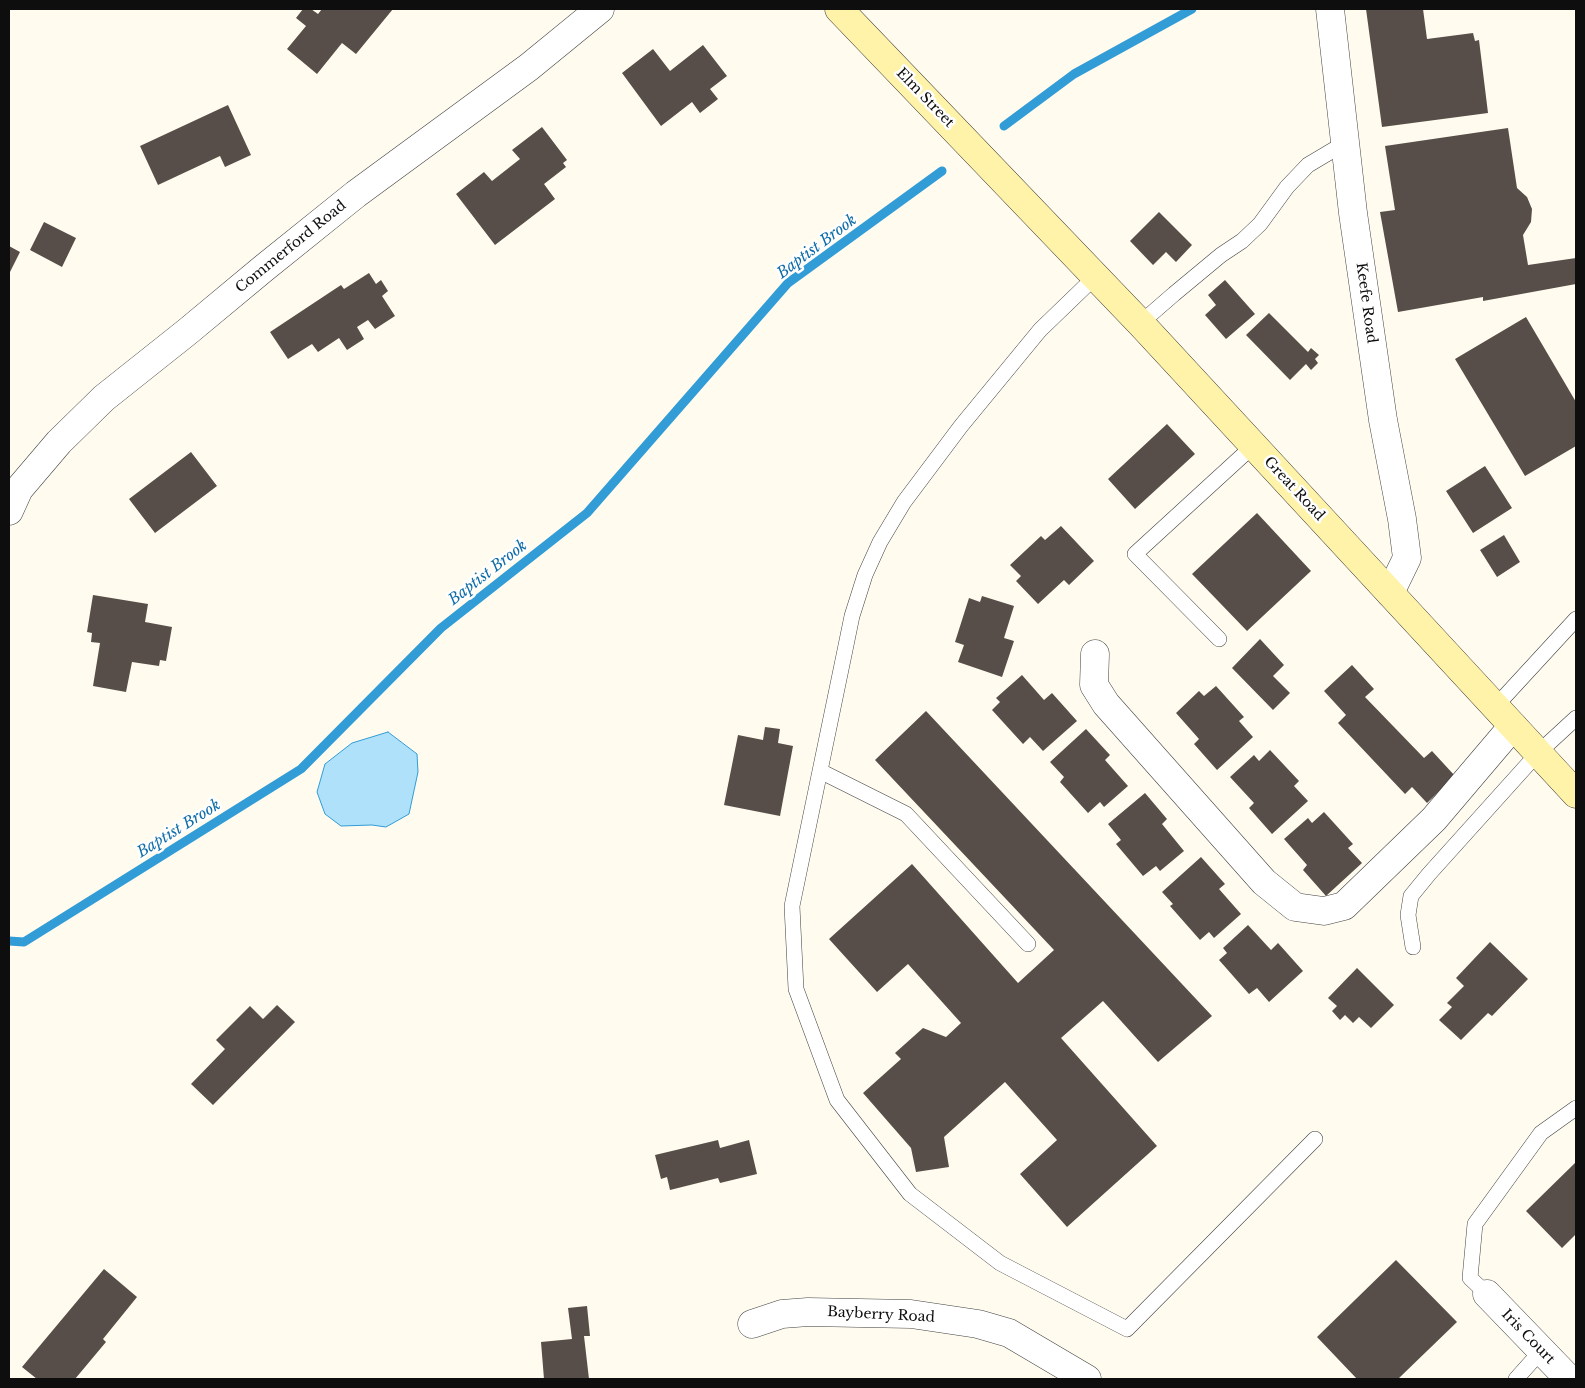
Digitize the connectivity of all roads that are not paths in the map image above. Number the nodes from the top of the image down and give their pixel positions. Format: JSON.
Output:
{"nodes":[{"id":1,"x":600,"y":9,"type":"edge"},
{"id":2,"x":839,"y":9,"type":"edge"},
{"id":3,"x":1330,"y":9,"type":"edge"},
{"id":4,"x":1345,"y":143,"type":"junction"},
{"id":5,"x":1010,"y":186,"type":"joint"},
{"id":6,"x":1096,"y":276,"type":"junction"},
{"id":7,"x":1142,"y":325,"type":"junction"},
{"id":8,"x":1254,"y":446,"type":"junction"},
{"id":9,"x":9,"y":511,"type":"edge"},
{"id":10,"x":1390,"y":593,"type":"junction"},
{"id":11,"x":1576,"y":619,"type":"edge"},
{"id":12,"x":1219,"y":640,"type":"dead end"},
{"id":13,"x":1095,"y":654,"type":"dead end"},
{"id":14,"x":1504,"y":716,"type":"junction"},
{"id":15,"x":1576,"y":718,"type":"edge"},
{"id":16,"x":1538,"y":753,"type":"junction"},
{"id":17,"x":820,"y":770,"type":"junction"},
{"id":18,"x":1576,"y":794,"type":"edge"},
{"id":19,"x":1028,"y":944,"type":"dead end"},
{"id":20,"x":1413,"y":947,"type":"dead end"},
{"id":21,"x":1576,"y":1108,"type":"edge"},
{"id":22,"x":1315,"y":1139,"type":"dead end"},
{"id":23,"x":1487,"y":1294,"type":"joint"},
{"id":24,"x":752,"y":1324,"type":"dead end"},
{"id":25,"x":1542,"y":1350,"type":"junction"},
{"id":26,"x":1087,"y":1379,"type":"edge"},
{"id":27,"x":1516,"y":1379,"type":"edge"},
{"id":28,"x":1569,"y":1379,"type":"edge"}],
"edges":[{"from":1,"to":9,"type":"street","name":"Commerford Road"},
{"from":2,"to":5,"type":"main road","name":"Elm Street"},
{"from":3,"to":4,"type":"street","name":"Keefe Road"},
{"from":4,"to":7,"type":"lane"},
{"from":4,"to":10,"type":"street","name":"Keefe Road"},
{"from":5,"to":6,"type":"main road","name":"Great Road"},
{"from":6,"to":7,"type":"main road","name":"Great Road"},
{"from":6,"to":17,"type":"lane"},
{"from":7,"to":8,"type":"main road","name":"Great Road"},
{"from":8,"to":10,"type":"main road","name":"Great Road"},
{"from":8,"to":12,"type":"lane"},
{"from":10,"to":14,"type":"main road","name":"Great Road"},
{"from":11,"to":14,"type":"lane"},
{"from":13,"to":14,"type":"street"},
{"from":14,"to":16,"type":"main road","name":"Great Road"},
{"from":15,"to":16,"type":"lane"},
{"from":16,"to":18,"type":"main road","name":"Great Road"},
{"from":16,"to":20,"type":"lane"},
{"from":17,"to":19,"type":"lane"},
{"from":17,"to":22,"type":"lane"},
{"from":21,"to":23,"type":"lane"},
{"from":23,"to":25,"type":"street","name":"Iris Court"},
{"from":24,"to":26,"type":"street","name":"Bayberry Road"},
{"from":25,"to":27,"type":"lane"},
{"from":25,"to":28,"type":"street","name":"Iris Court"}]}
